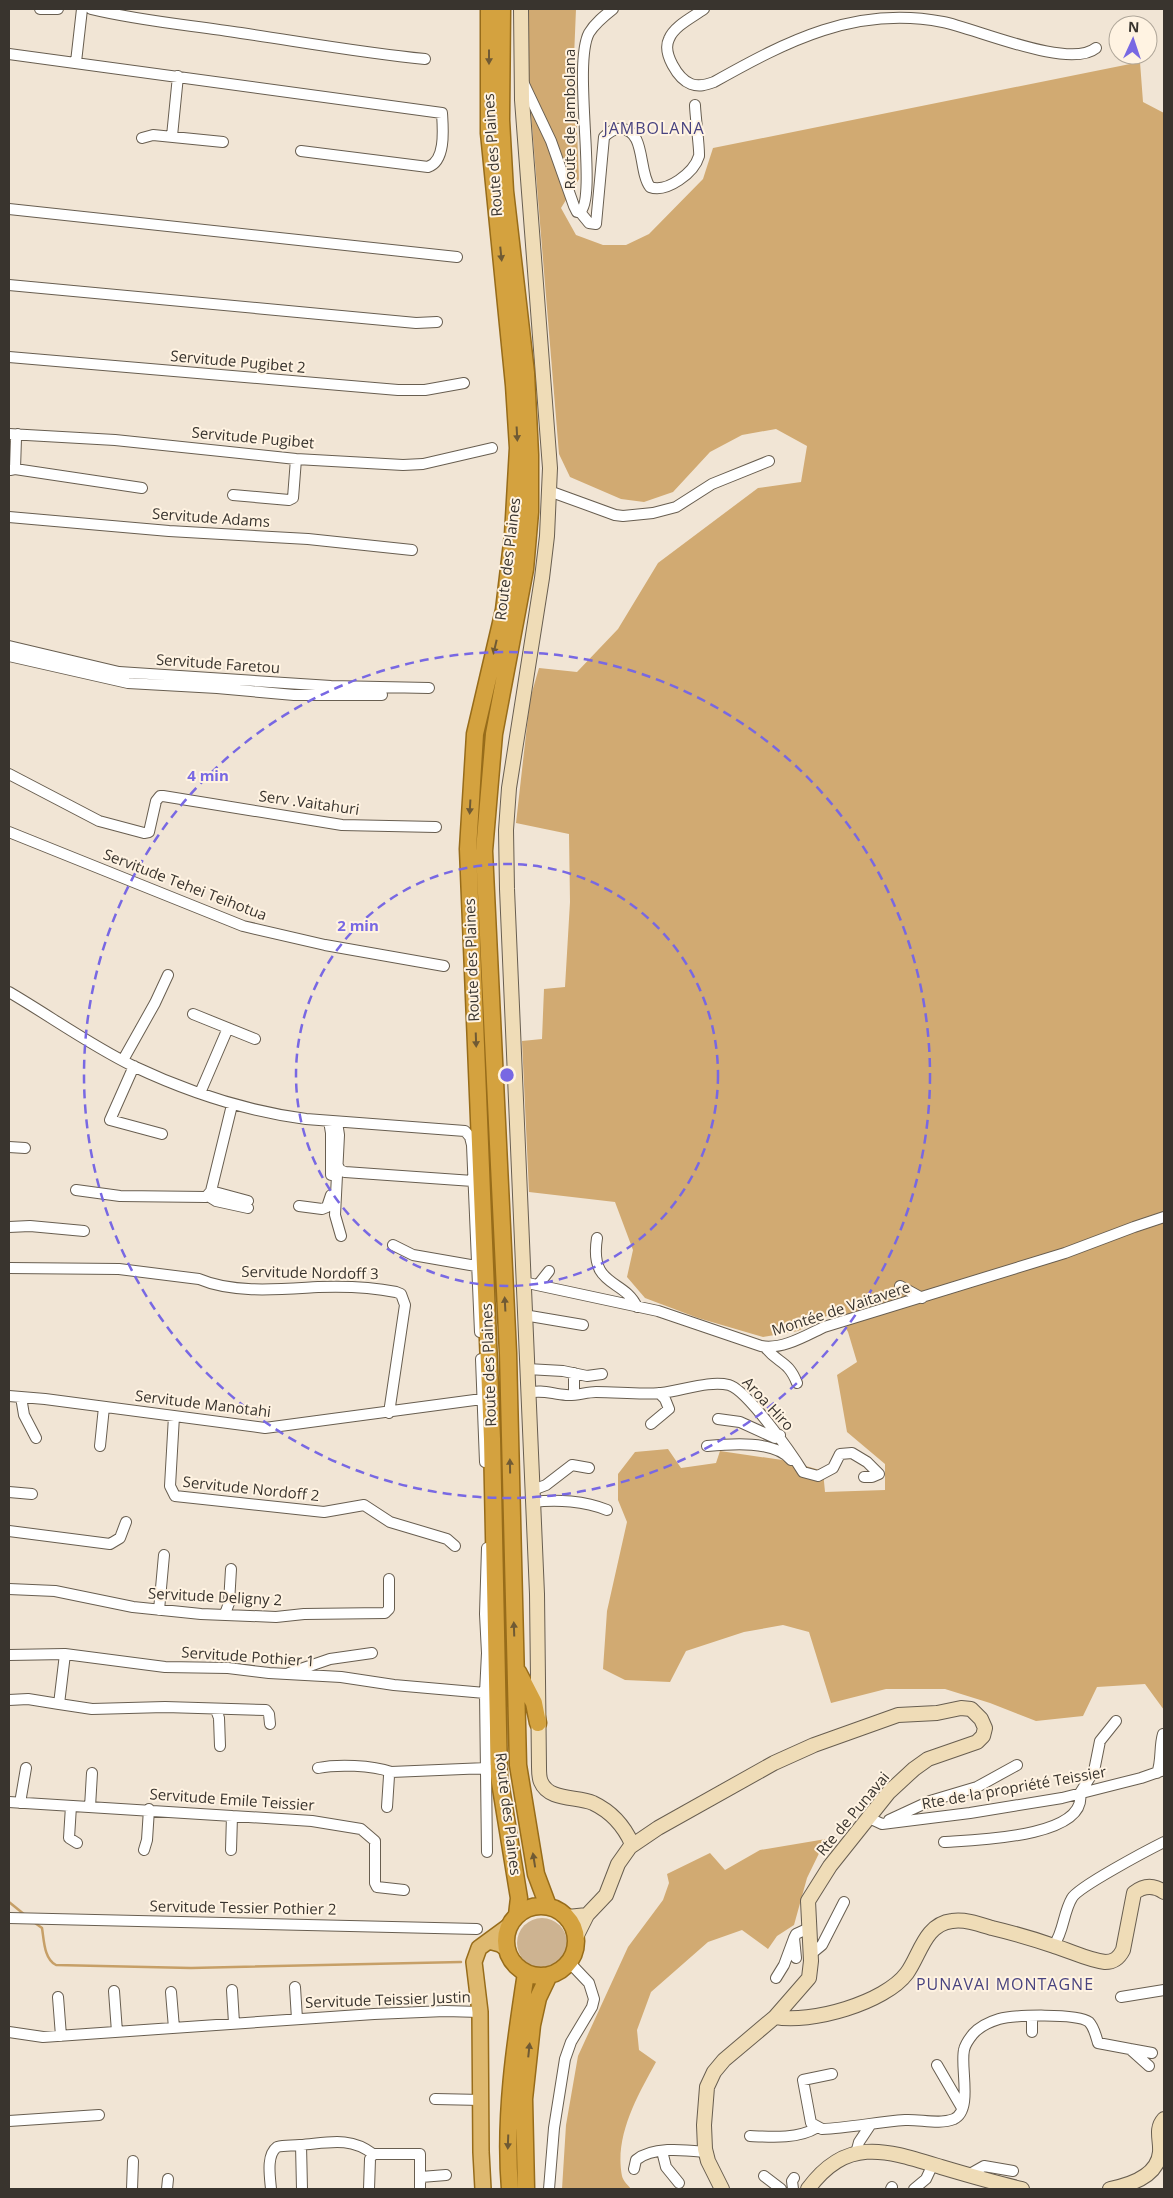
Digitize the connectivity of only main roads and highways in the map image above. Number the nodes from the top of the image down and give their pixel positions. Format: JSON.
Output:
{"nodes":[{"id":1,"x":489,"y":9,"type":"edge"},
{"id":2,"x":502,"y":9,"type":"edge"},
{"id":3,"x":521,"y":9,"type":"edge"},
{"id":4,"x":515,"y":1666,"type":"junction"},
{"id":5,"x":538,"y":1723,"type":"junction"},
{"id":6,"x":632,"y":1844,"type":"junction"},
{"id":7,"x":1164,"y":1892,"type":"edge"},
{"id":8,"x":548,"y":1906,"type":"junction"},
{"id":9,"x":587,"y":1915,"type":"junction"},
{"id":10,"x":568,"y":1917,"type":"junction"},
{"id":11,"x":513,"y":1920,"type":"junction"},
{"id":12,"x":576,"y":1936,"type":"junction"},
{"id":13,"x":489,"y":1941,"type":"junction"},
{"id":14,"x":506,"y":1948,"type":"junction"},
{"id":15,"x":526,"y":1973,"type":"junction"},
{"id":16,"x":549,"y":1975,"type":"junction"},
{"id":17,"x":775,"y":2017,"type":"junction"},
{"id":18,"x":1164,"y":2119,"type":"edge"},
{"id":19,"x":480,"y":2152,"type":"junction"},
{"id":20,"x":483,"y":2189,"type":"edge"},
{"id":21,"x":489,"y":2189,"type":"edge"},
{"id":22,"x":510,"y":2189,"type":"edge"},
{"id":23,"x":526,"y":2189,"type":"edge"},
{"id":24,"x":722,"y":2189,"type":"edge"},
{"id":25,"x":808,"y":2189,"type":"edge"},
{"id":26,"x":1022,"y":2189,"type":"edge"},
{"id":27,"x":1110,"y":2189,"type":"edge"}],
"edges":[{"from":1,"to":11,"type":"highway","name":"Route des Plaines","one_way":true},
{"from":4,"to":2,"type":"highway","name":"Route des Plaines","one_way":true},
{"from":3,"to":5,"type":"main road"},
{"from":4,"to":5,"type":"highway"},
{"from":8,"to":4,"type":"highway","name":"Route des Plaines","one_way":true},
{"from":5,"to":6,"type":"main road"},
{"from":6,"to":9,"type":"main road","name":"Rte de Punavai"},
{"from":6,"to":17,"type":"main road","name":"Rte de Punavai"},
{"from":7,"to":17,"type":"main road"},
{"from":8,"to":10,"type":"highway"},
{"from":8,"to":11,"type":"highway"},
{"from":9,"to":10,"type":"main road"},
{"from":9,"to":12,"type":"main road","name":"Rte de Punavai"},
{"from":10,"to":12,"type":"highway"},
{"from":11,"to":13,"type":"main road"},
{"from":11,"to":14,"type":"highway"},
{"from":12,"to":16,"type":"highway"},
{"from":13,"to":14,"type":"main road"},
{"from":13,"to":19,"type":"main road"},
{"from":14,"to":15,"type":"highway"},
{"from":15,"to":16,"type":"highway"},
{"from":15,"to":22,"type":"highway","one_way":true},
{"from":23,"to":16,"type":"highway","one_way":true},
{"from":17,"to":24,"type":"main road","name":"Rte de Punavai"},
{"from":18,"to":27,"type":"main road"},
{"from":19,"to":20,"type":"main road"},
{"from":19,"to":21,"type":"main road"},
{"from":25,"to":26,"type":"main road"}]}
